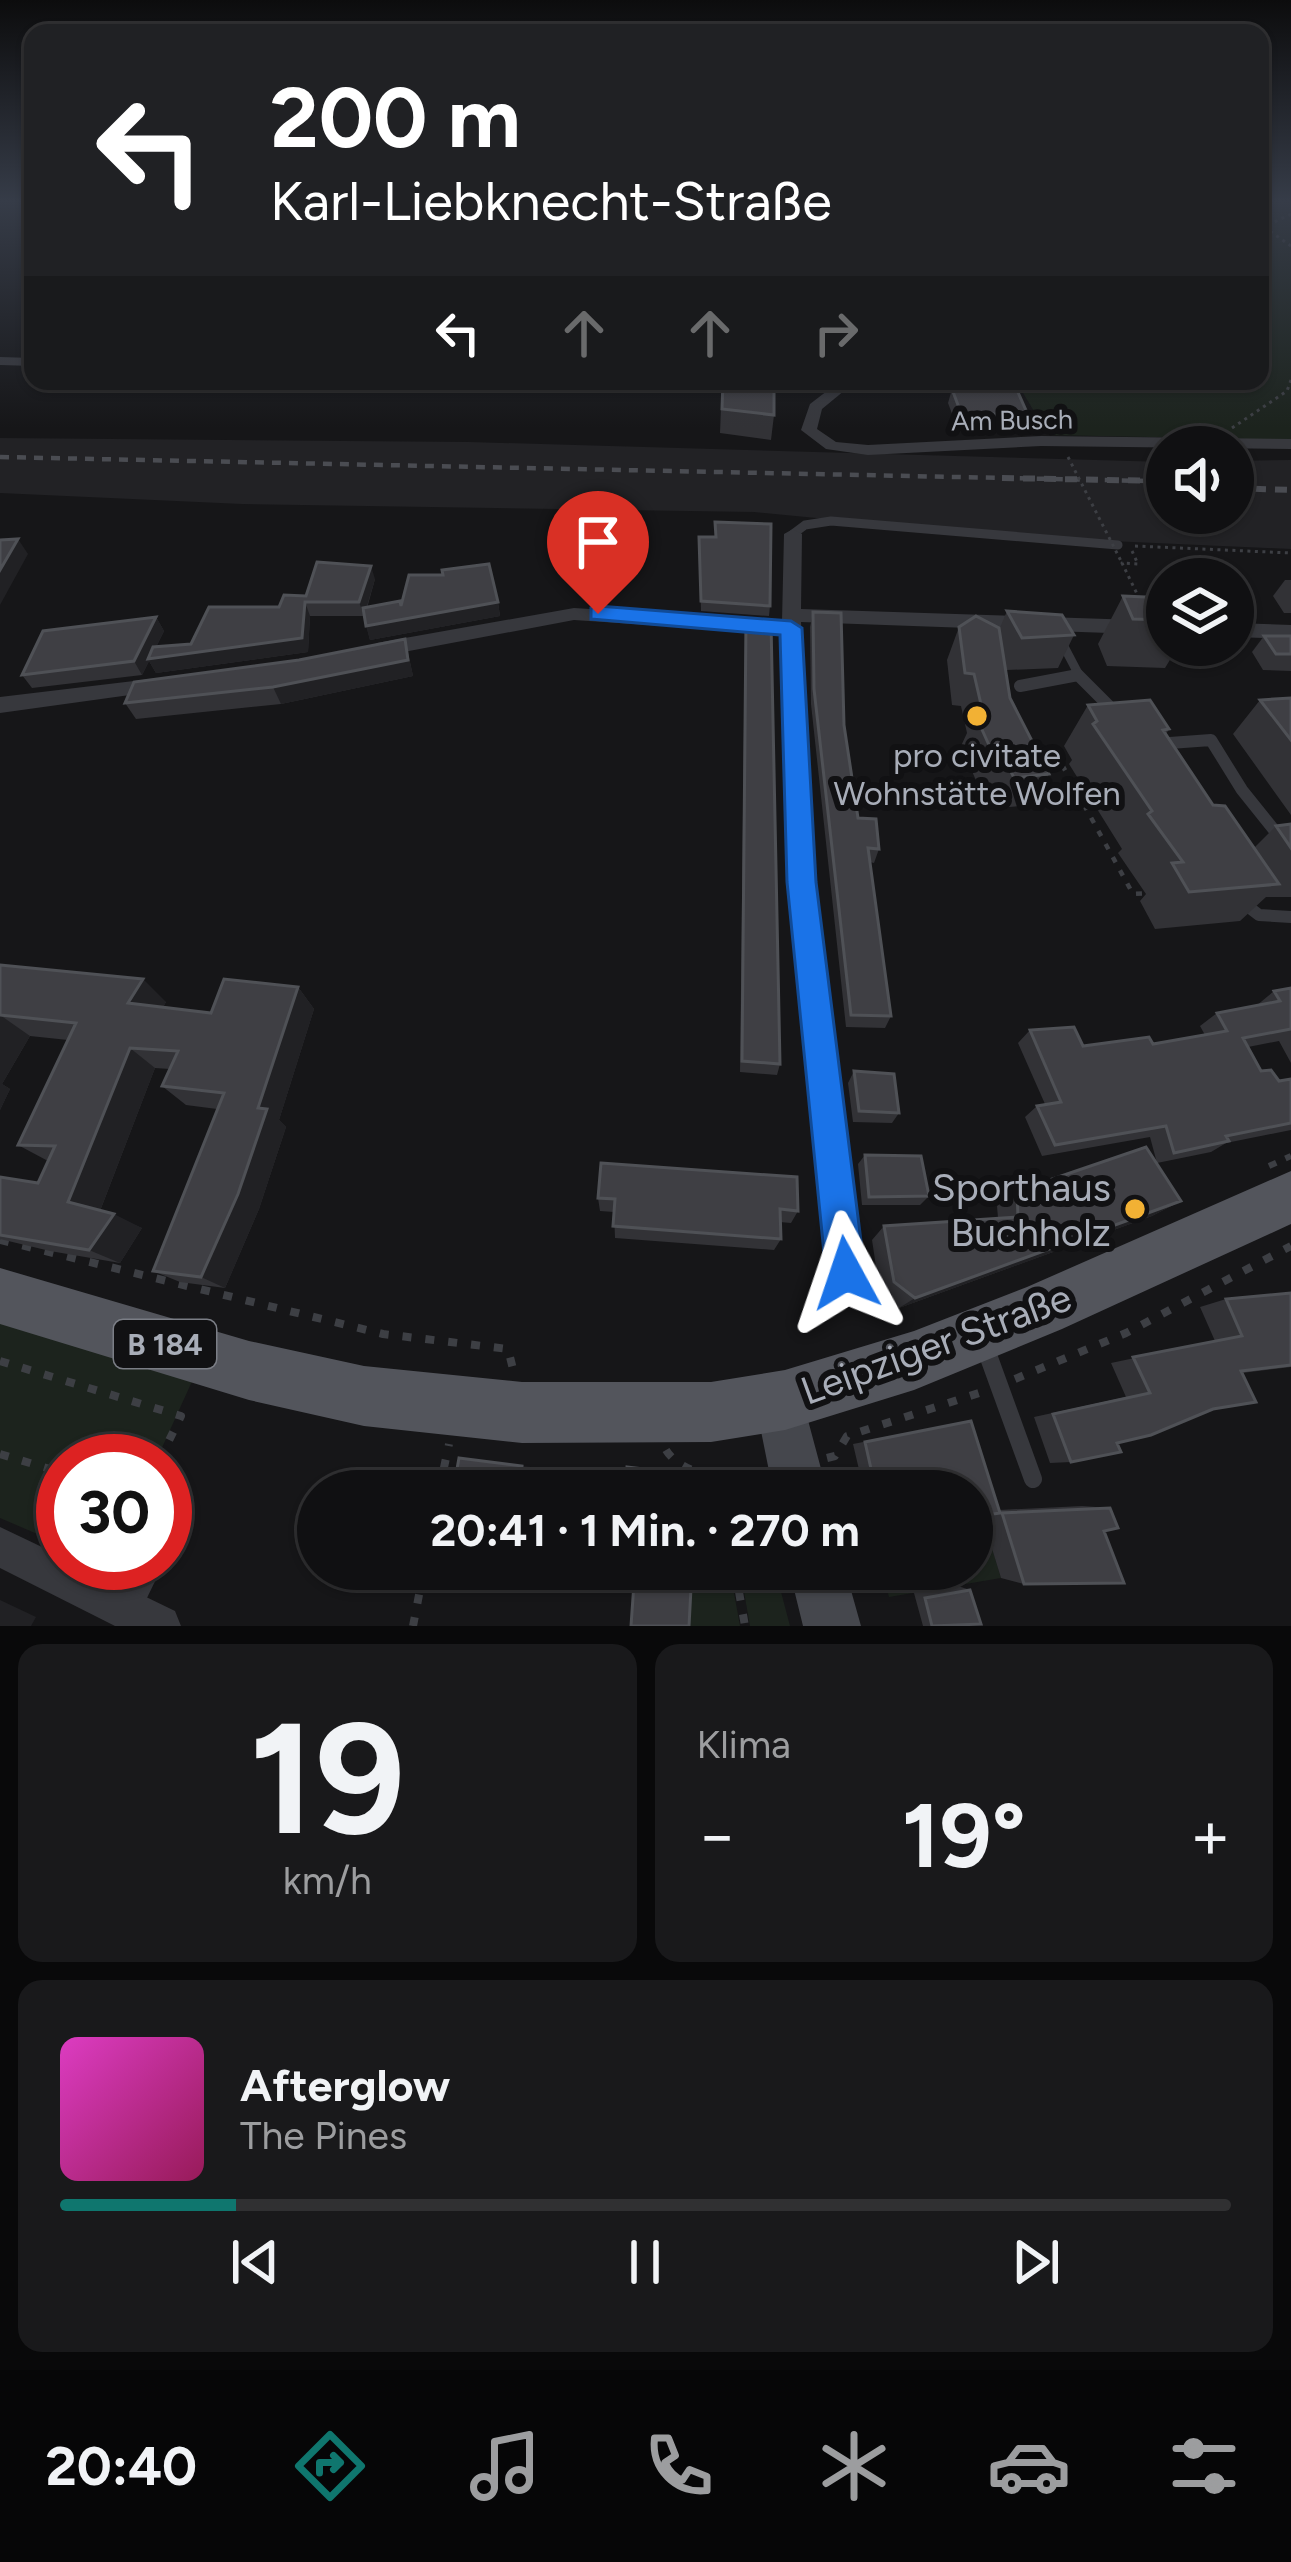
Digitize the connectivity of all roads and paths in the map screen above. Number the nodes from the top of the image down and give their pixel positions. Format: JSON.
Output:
{"nodes":[{"id":1,"x":1291,"y":380,"type":"edge"},
{"id":2,"x":837,"y":390,"type":"edge"},
{"id":3,"x":1236,"y":426,"type":"edge"},
{"id":4,"x":1146,"y":444,"type":"edge"},
{"id":5,"x":1254,"y":444,"type":"edge"},
{"id":6,"x":1291,"y":444,"type":"edge"},
{"id":7,"x":1068,"y":457,"type":"dead end"},
{"id":8,"x":793,"y":534,"type":"joint"},
{"id":9,"x":1118,"y":545,"type":"dead end"},
{"id":10,"x":1291,"y":553,"type":"edge"},
{"id":11,"x":1122,"y":563,"type":"junction"},
{"id":12,"x":1146,"y":603,"type":"edge"},
{"id":13,"x":791,"y":622,"type":"junction"},
{"id":14,"x":1055,"y":625,"type":"junction"},
{"id":15,"x":1146,"y":628,"type":"edge"},
{"id":16,"x":1254,"y":631,"type":"edge"},
{"id":17,"x":1291,"y":632,"type":"edge"},
{"id":18,"x":355,"y":655,"type":"edge"},
{"id":19,"x":1078,"y":675,"type":"junction"},
{"id":20,"x":182,"y":682,"type":"edge"},
{"id":21,"x":1020,"y":686,"type":"dead end"},
{"id":22,"x":0,"y":705,"type":"edge"},
{"id":23,"x":1129,"y":728,"type":"edge"},
{"id":24,"x":1055,"y":752,"type":"dead end"},
{"id":25,"x":1156,"y":765,"type":"edge"},
{"id":26,"x":1291,"y":851,"type":"edge"},
{"id":27,"x":1231,"y":886,"type":"edge"},
{"id":28,"x":1153,"y":892,"type":"dead end"},
{"id":29,"x":1291,"y":916,"type":"edge"},
{"id":30,"x":1291,"y":1197,"type":"edge"},
{"id":31,"x":0,"y":1240,"type":"edge"},
{"id":32,"x":1291,"y":1246,"type":"edge"},
{"id":33,"x":838,"y":1285,"type":"dead end"},
{"id":34,"x":0,"y":1296,"type":"edge"},
{"id":35,"x":990,"y":1358,"type":"junction"},
{"id":36,"x":0,"y":1361,"type":"edge"},
{"id":37,"x":780,"y":1401,"type":"junction"},
{"id":38,"x":455,"y":1408,"type":"junction"},
{"id":39,"x":523,"y":1413,"type":"junction"},
{"id":40,"x":172,"y":1434,"type":"edge"},
{"id":41,"x":0,"y":1454,"type":"edge"},
{"id":42,"x":36,"y":1465,"type":"edge"},
{"id":43,"x":444,"y":1470,"type":"edge"},
{"id":44,"x":810,"y":1470,"type":"edge"},
{"id":45,"x":811,"y":1470,"type":"edge"},
{"id":46,"x":1033,"y":1479,"type":"dead end"},
{"id":47,"x":0,"y":1547,"type":"edge"},
{"id":48,"x":420,"y":1590,"type":"edge"},
{"id":49,"x":739,"y":1590,"type":"edge"},
{"id":50,"x":823,"y":1590,"type":"edge"},
{"id":51,"x":145,"y":1618,"type":"edge"},
{"id":52,"x":412,"y":1626,"type":"edge"},
{"id":53,"x":745,"y":1626,"type":"edge"},
{"id":54,"x":832,"y":1626,"type":"edge"}],
"edges":[{"from":1,"to":3,"type":"path"},
{"from":2,"to":4,"type":"street","name":"Am Busch"},
{"from":5,"to":6,"type":"street","name":"Am Busch"},
{"from":7,"to":11,"type":"path","bridge":true},
{"from":8,"to":9,"type":"lane"},
{"from":8,"to":13,"type":"street"},
{"from":10,"to":11,"type":"path"},
{"from":11,"to":12,"type":"path"},
{"from":13,"to":14,"type":"street"},
{"from":13,"to":18,"type":"street"},
{"from":13,"to":33,"type":"street"},
{"from":14,"to":15,"type":"street"},
{"from":14,"to":19,"type":"lane"},
{"from":16,"to":17,"type":"street"},
{"from":19,"to":21,"type":"lane"},
{"from":19,"to":23,"type":"lane"},
{"from":20,"to":22,"type":"street"},
{"from":24,"to":28,"type":"path"},
{"from":25,"to":26,"type":"lane"},
{"from":27,"to":29,"type":"lane"},
{"from":30,"to":35,"type":"main road","name":"Leipziger Straße","number":"B 184"},
{"from":31,"to":39,"type":"path"},
{"from":32,"to":35,"type":"path"},
{"from":34,"to":38,"type":"main road","name":"Leipziger Straße","number":"B 184"},
{"from":35,"to":37,"type":"main road","name":"Leipziger Straße","number":"B 184"},
{"from":35,"to":45,"type":"path"},
{"from":35,"to":46,"type":"lane"},
{"from":36,"to":40,"type":"path"},
{"from":37,"to":39,"type":"main road","name":"Leipziger Straße","number":"B 184"},
{"from":37,"to":44,"type":"street"},
{"from":38,"to":39,"type":"main road","name":"Leipziger Straße","number":"B 184"},
{"from":38,"to":43,"type":"path"},
{"from":41,"to":42,"type":"path"},
{"from":47,"to":51,"type":"street"},
{"from":48,"to":52,"type":"path"},
{"from":49,"to":53,"type":"path"},
{"from":50,"to":54,"type":"street"}]}
